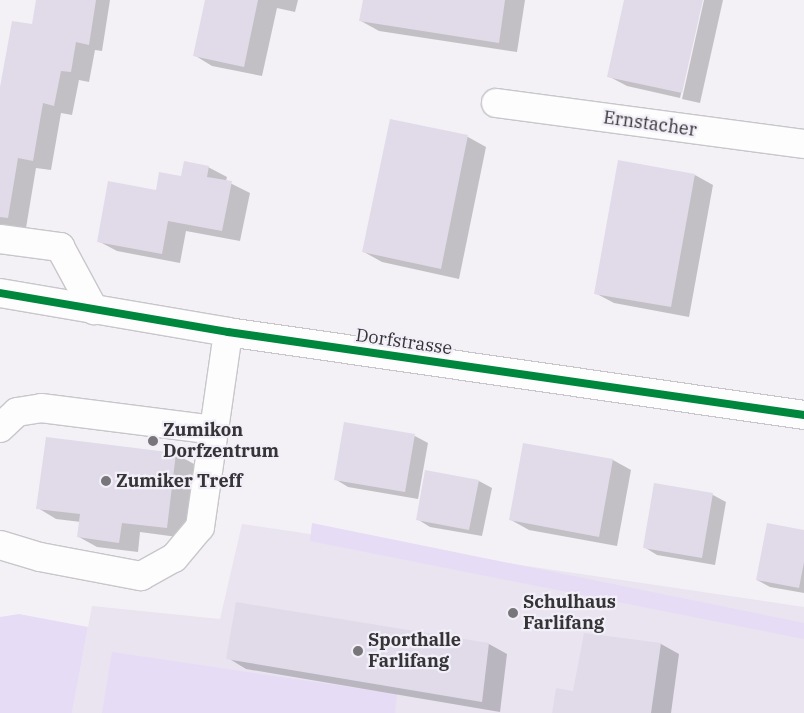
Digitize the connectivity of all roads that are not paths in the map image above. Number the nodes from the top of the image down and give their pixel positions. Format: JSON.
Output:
{"nodes":[{"id":1,"x":496,"y":103,"type":"dead end"},
{"id":2,"x":804,"y":144,"type":"edge"},
{"id":3,"x":0,"y":239,"type":"edge"},
{"id":4,"x":0,"y":294,"type":"edge"},
{"id":5,"x":94,"y":310,"type":"junction"},
{"id":6,"x":228,"y":332,"type":"junction"},
{"id":7,"x":804,"y":415,"type":"edge"},
{"id":8,"x":0,"y":428,"type":"edge"},
{"id":9,"x":214,"y":430,"type":"junction"},
{"id":10,"x":0,"y":545,"type":"edge"}],
"edges":[{"from":1,"to":2,"type":"street","name":"Ernstacher"},
{"from":3,"to":5,"type":"street"},
{"from":4,"to":5,"type":"street","name":"Dorfstrasse"},
{"from":5,"to":6,"type":"street","name":"Dorfstrasse"},
{"from":6,"to":7,"type":"street","name":"Dorfstrasse"},
{"from":6,"to":9,"type":"street"},
{"from":8,"to":9,"type":"street"},
{"from":9,"to":10,"type":"street"}]}
